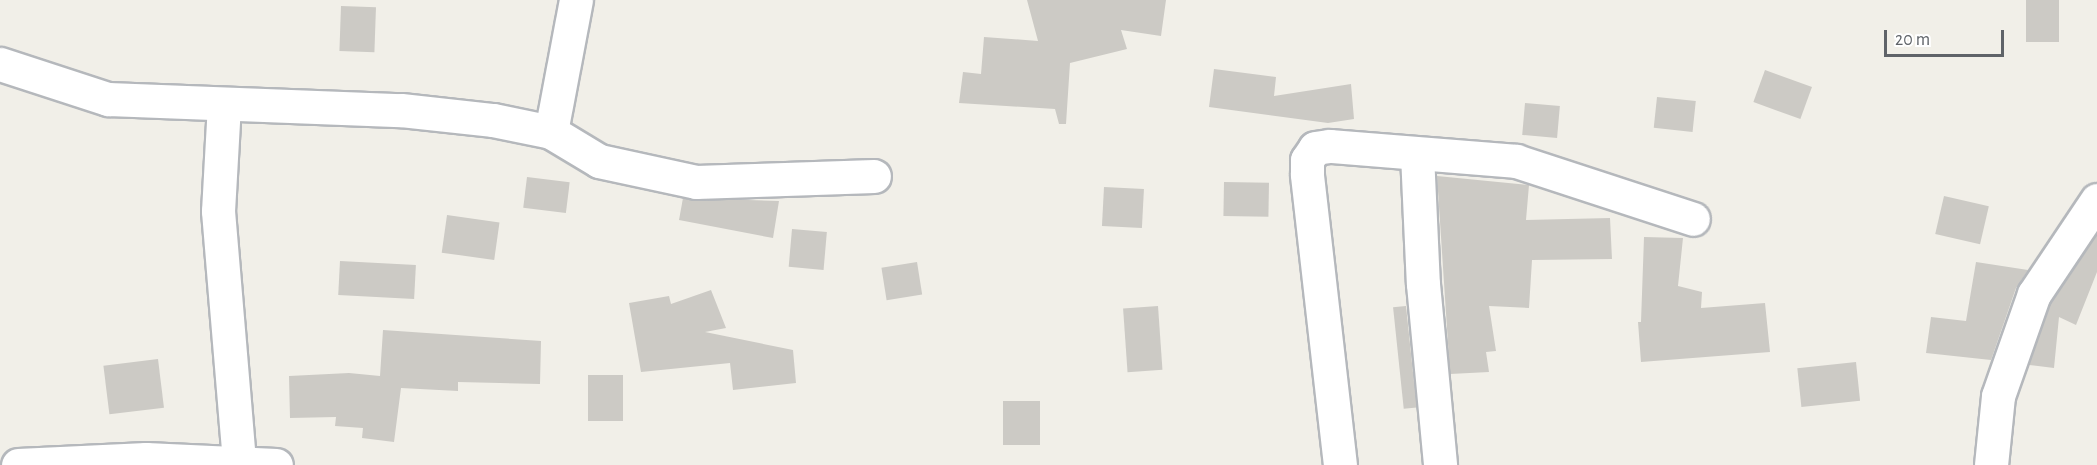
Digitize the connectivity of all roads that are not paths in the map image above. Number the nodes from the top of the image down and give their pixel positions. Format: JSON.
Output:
{"nodes":[{"id":1,"x":576,"y":0,"type":"edge"},
{"id":2,"x":0,"y":64,"type":"edge"},
{"id":3,"x":224,"y":104,"type":"junction"},
{"id":4,"x":550,"y":132,"type":"junction"},
{"id":5,"x":1417,"y":154,"type":"junction"},
{"id":6,"x":874,"y":176,"type":"dead end"},
{"id":7,"x":2097,"y":200,"type":"edge"},
{"id":8,"x":1693,"y":219,"type":"dead end"},
{"id":9,"x":239,"y":462,"type":"junction"},
{"id":10,"x":18,"y":465,"type":"edge"},
{"id":11,"x":276,"y":465,"type":"edge"},
{"id":12,"x":1340,"y":465,"type":"edge"},
{"id":13,"x":1440,"y":465,"type":"edge"},
{"id":14,"x":1991,"y":465,"type":"edge"}],
"edges":[{"from":1,"to":4,"type":"street"},
{"from":2,"to":3,"type":"street"},
{"from":3,"to":4,"type":"street"},
{"from":3,"to":9,"type":"street"},
{"from":4,"to":6,"type":"street"},
{"from":5,"to":8,"type":"street"},
{"from":5,"to":12,"type":"street"},
{"from":5,"to":13,"type":"street"},
{"from":7,"to":14,"type":"street"},
{"from":9,"to":10,"type":"street"},
{"from":9,"to":11,"type":"street"}]}
